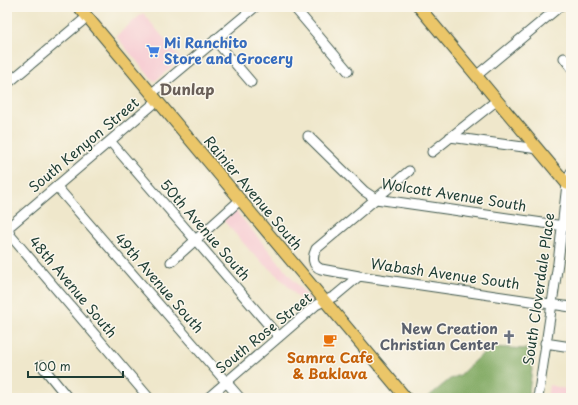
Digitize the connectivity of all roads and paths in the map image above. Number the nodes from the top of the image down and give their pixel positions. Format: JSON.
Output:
{"nodes":[{"id":1,"x":79,"y":7,"type":"edge"},
{"id":2,"x":294,"y":7,"type":"edge"},
{"id":3,"x":419,"y":7,"type":"edge"},
{"id":4,"x":559,"y":7,"type":"edge"},
{"id":5,"x":250,"y":8,"type":"edge"},
{"id":6,"x":87,"y":17,"type":"junction"},
{"id":7,"x":216,"y":40,"type":"junction"},
{"id":8,"x":564,"y":58,"type":"dead end"},
{"id":9,"x":571,"y":67,"type":"edge"},
{"id":10,"x":348,"y":71,"type":"dead end"},
{"id":11,"x":476,"y":76,"type":"junction"},
{"id":12,"x":251,"y":82,"type":"dead end"},
{"id":13,"x":7,"y":84,"type":"edge"},
{"id":14,"x":154,"y":98,"type":"junction"},
{"id":15,"x":496,"y":101,"type":"junction"},
{"id":16,"x":308,"y":136,"type":"dead end"},
{"id":17,"x":450,"y":137,"type":"junction"},
{"id":18,"x":110,"y":142,"type":"junction"},
{"id":19,"x":538,"y":149,"type":"junction"},
{"id":20,"x":432,"y":152,"type":"dead end"},
{"id":21,"x":409,"y":171,"type":"dead end"},
{"id":22,"x":571,"y":172,"type":"edge"},
{"id":23,"x":57,"y":186,"type":"junction"},
{"id":24,"x":569,"y":186,"type":"edge"},
{"id":25,"x":376,"y":199,"type":"junction"},
{"id":26,"x":240,"y":200,"type":"junction"},
{"id":27,"x":8,"y":226,"type":"edge"},
{"id":28,"x":567,"y":227,"type":"edge"},
{"id":29,"x":195,"y":240,"type":"junction"},
{"id":30,"x":171,"y":262,"type":"dead end"},
{"id":31,"x":359,"y":276,"type":"junction"},
{"id":32,"x":324,"y":301,"type":"junction"},
{"id":33,"x":551,"y":304,"type":"junction"},
{"id":34,"x":571,"y":306,"type":"edge"},
{"id":35,"x":279,"y":337,"type":"junction"},
{"id":36,"x":545,"y":343,"type":"junction"},
{"id":37,"x":571,"y":347,"type":"edge"},
{"id":38,"x":42,"y":366,"type":"dead end"},
{"id":39,"x":226,"y":382,"type":"junction"},
{"id":40,"x":68,"y":398,"type":"edge"},
{"id":41,"x":149,"y":398,"type":"edge"},
{"id":42,"x":208,"y":398,"type":"edge"},
{"id":43,"x":240,"y":398,"type":"edge"},
{"id":44,"x":405,"y":398,"type":"edge"},
{"id":45,"x":538,"y":398,"type":"edge"}],
"edges":[{"from":1,"to":6,"type":"main road","name":"Rainier Avenue South"},
{"from":2,"to":10,"type":"street"},
{"from":3,"to":11,"type":"main road"},
{"from":4,"to":11,"type":"street"},
{"from":5,"to":7,"type":"street","name":"South Kenyon Street"},
{"from":6,"to":13,"type":"street"},
{"from":6,"to":14,"type":"main road","name":"Rainier Avenue South"},
{"from":7,"to":12,"type":"street"},
{"from":7,"to":14,"type":"street","name":"South Kenyon Street"},
{"from":8,"to":9,"type":"street"},
{"from":11,"to":15,"type":"main road"},
{"from":14,"to":18,"type":"street","name":"South Kenyon Street"},
{"from":14,"to":26,"type":"main road","name":"Rainier Avenue South"},
{"from":15,"to":17,"type":"street"},
{"from":15,"to":19,"type":"main road"},
{"from":16,"to":25,"type":"street","name":"Wolcott Avenue South"},
{"from":17,"to":19,"type":"street"},
{"from":17,"to":20,"type":"street"},
{"from":18,"to":23,"type":"street","name":"South Kenyon Street"},
{"from":18,"to":29,"type":"street","name":"50th Avenue South"},
{"from":19,"to":24,"type":"main road"},
{"from":21,"to":25,"type":"street"},
{"from":22,"to":24,"type":"street","name":"South Cloverdale Place"},
{"from":23,"to":27,"type":"street","name":"South Kenyon Street"},
{"from":23,"to":39,"type":"street","name":"49th Avenue South"},
{"from":24,"to":28,"type":"street","name":"South Cloverdale Place"},
{"from":25,"to":28,"type":"street","name":"Wolcott Avenue South"},
{"from":25,"to":31,"type":"street","name":"Wabash Avenue South"},
{"from":26,"to":29,"type":"street"},
{"from":26,"to":32,"type":"main road","name":"Rainier Avenue South"},
{"from":27,"to":41,"type":"street","name":"48th Avenue South"},
{"from":28,"to":33,"type":"street","name":"South Cloverdale Place"},
{"from":29,"to":30,"type":"street"},
{"from":29,"to":35,"type":"street","name":"50th Avenue South"},
{"from":31,"to":32,"type":"street","name":"South Rose Street"},
{"from":31,"to":33,"type":"street","name":"Wabash Avenue South"},
{"from":32,"to":35,"type":"street","name":"South Rose Street"},
{"from":32,"to":44,"type":"main road","name":"Rainier Avenue South"},
{"from":33,"to":34,"type":"street","name":"Wabash Avenue South"},
{"from":33,"to":36,"type":"street","name":"South Cloverdale Place"},
{"from":35,"to":39,"type":"street","name":"South Rose Street"},
{"from":36,"to":37,"type":"street"},
{"from":36,"to":45,"type":"street","name":"South Cloverdale Place"},
{"from":38,"to":40,"type":"street"},
{"from":39,"to":42,"type":"street","name":"South Rose Street"},
{"from":39,"to":43,"type":"street","name":"49th Avenue South"}]}
